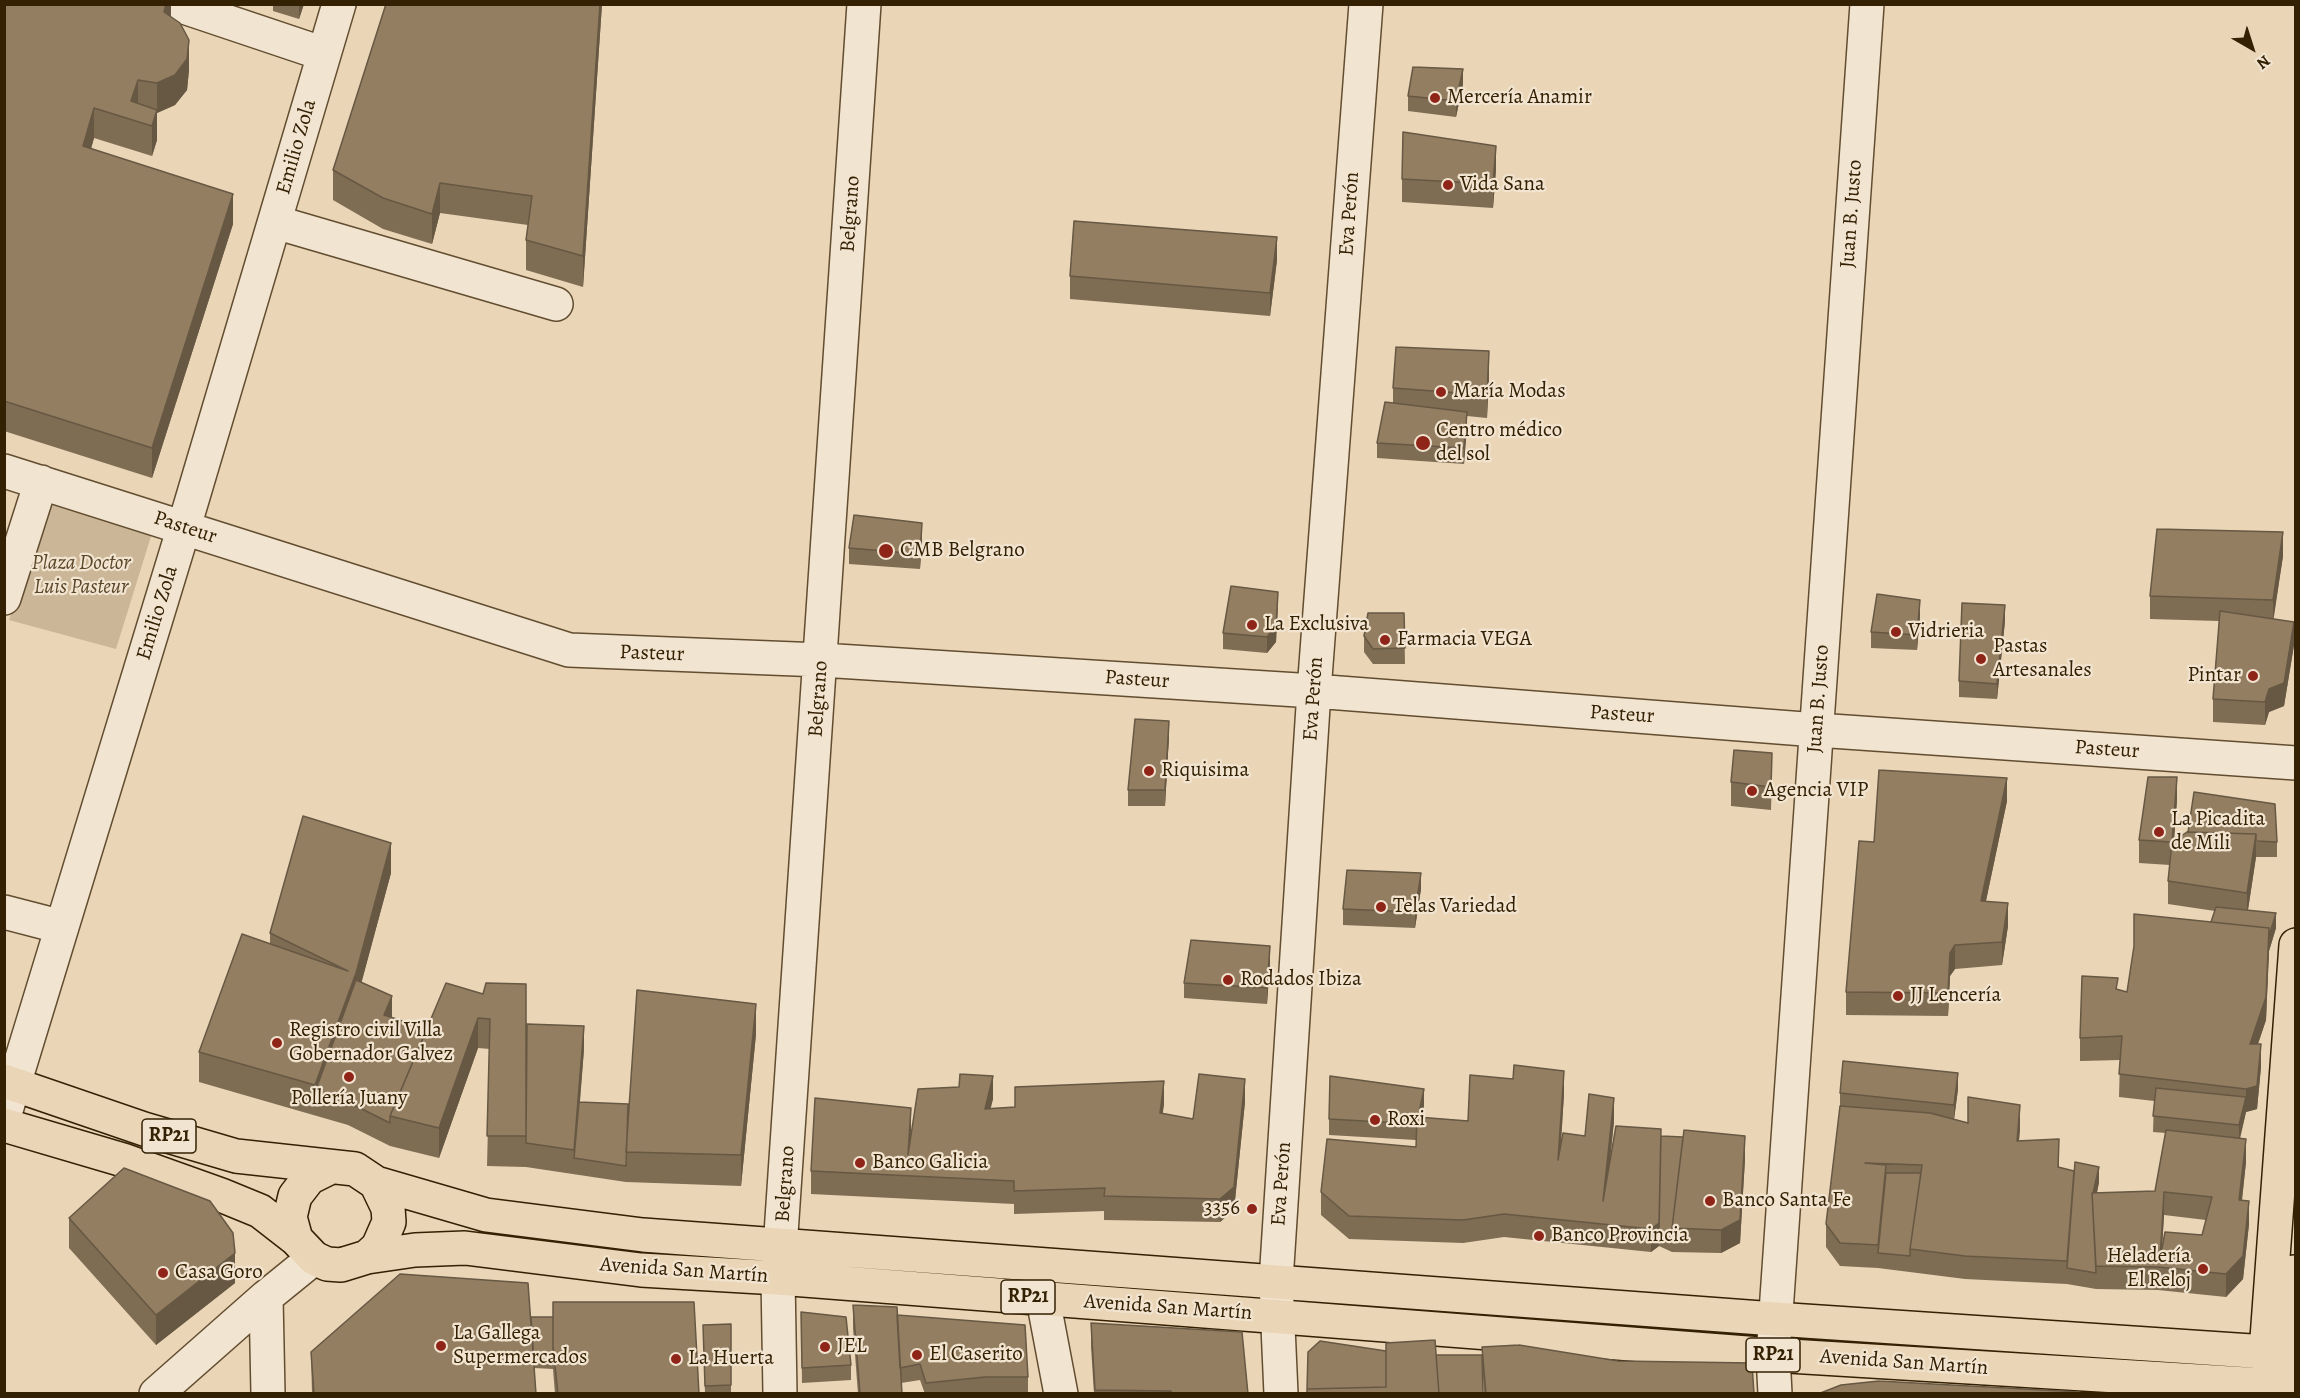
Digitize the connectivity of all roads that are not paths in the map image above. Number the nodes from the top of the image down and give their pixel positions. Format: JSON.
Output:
{"nodes":[{"id":1,"x":175,"y":4,"type":"edge"},
{"id":2,"x":339,"y":4,"type":"edge"},
{"id":3,"x":864,"y":4,"type":"edge"},
{"id":4,"x":1366,"y":4,"type":"edge"},
{"id":5,"x":1867,"y":4,"type":"edge"},
{"id":6,"x":324,"y":54,"type":"junction"},
{"id":7,"x":274,"y":222,"type":"junction"},
{"id":8,"x":556,"y":304,"type":"dead end"},
{"id":9,"x":4,"y":471,"type":"edge"},
{"id":10,"x":41,"y":482,"type":"junction"},
{"id":11,"x":184,"y":527,"type":"junction"},
{"id":12,"x":4,"y":598,"type":"edge"},
{"id":13,"x":821,"y":660,"type":"junction"},
{"id":14,"x":1314,"y":691,"type":"junction"},
{"id":15,"x":1817,"y":730,"type":"junction"},
{"id":16,"x":2295,"y":763,"type":"edge"},
{"id":17,"x":4,"y":912,"type":"edge"},
{"id":18,"x":62,"y":927,"type":"junction"},
{"id":19,"x":2295,"y":945,"type":"edge"},
{"id":20,"x":9,"y":1083,"type":"edge"},
{"id":21,"x":4,"y":1117,"type":"edge"},
{"id":22,"x":4,"y":1125,"type":"edge"},
{"id":23,"x":329,"y":1168,"type":"junction"},
{"id":24,"x":376,"y":1183,"type":"junction"},
{"id":25,"x":782,"y":1243,"type":"junction"},
{"id":26,"x":305,"y":1249,"type":"junction"},
{"id":27,"x":2295,"y":1253,"type":"edge"},
{"id":28,"x":368,"y":1257,"type":"junction"},
{"id":29,"x":778,"y":1278,"type":"junction"},
{"id":30,"x":1276,"y":1281,"type":"junction"},
{"id":31,"x":266,"y":1297,"type":"junction"},
{"id":32,"x":1043,"y":1299,"type":"junction"},
{"id":33,"x":1277,"y":1317,"type":"junction"},
{"id":34,"x":1775,"y":1319,"type":"junction"},
{"id":35,"x":2295,"y":1338,"type":"edge"},
{"id":36,"x":2281,"y":1353,"type":"edge"},
{"id":37,"x":1773,"y":1355,"type":"junction"},
{"id":38,"x":267,"y":1383,"type":"edge"},
{"id":39,"x":2278,"y":1388,"type":"edge"},
{"id":40,"x":156,"y":1394,"type":"edge"},
{"id":41,"x":242,"y":1394,"type":"edge"},
{"id":42,"x":780,"y":1394,"type":"edge"},
{"id":43,"x":1061,"y":1394,"type":"edge"},
{"id":44,"x":1281,"y":1394,"type":"edge"},
{"id":45,"x":1775,"y":1394,"type":"edge"}],
"edges":[{"from":1,"to":6,"type":"street"},
{"from":2,"to":6,"type":"street","name":"Emilio Zola"},
{"from":3,"to":13,"type":"street","name":"Belgrano"},
{"from":4,"to":14,"type":"street","name":"Eva Perón"},
{"from":5,"to":15,"type":"street","name":"Juan B. Justo"},
{"from":6,"to":7,"type":"street","name":"Emilio Zola"},
{"from":7,"to":8,"type":"street"},
{"from":7,"to":11,"type":"street","name":"Emilio Zola"},
{"from":9,"to":10,"type":"street","name":"Pasteur"},
{"from":10,"to":11,"type":"street","name":"Pasteur"},
{"from":10,"to":12,"type":"street"},
{"from":11,"to":13,"type":"street","name":"Pasteur"},
{"from":11,"to":18,"type":"street","name":"Emilio Zola"},
{"from":13,"to":14,"type":"street","name":"Pasteur"},
{"from":13,"to":25,"type":"street","name":"Belgrano"},
{"from":14,"to":15,"type":"street","name":"Pasteur"},
{"from":14,"to":30,"type":"street","name":"Eva Perón"},
{"from":15,"to":16,"type":"street","name":"Pasteur"},
{"from":15,"to":34,"type":"street","name":"Juan B. Justo"},
{"from":17,"to":18,"type":"street"},
{"from":18,"to":20,"type":"street","name":"Emilio Zola"},
{"from":19,"to":36,"type":"main road"},
{"from":20,"to":21,"type":"street","name":"Emilio Zola"},
{"from":20,"to":23,"type":"main road","name":"Avenida San Martín","number":"RP21"},
{"from":22,"to":26,"type":"main road","name":"Avenida San Martín","number":"RP21"},
{"from":23,"to":24,"type":"main road","name":"Avenida San Martín","number":"RP21"},
{"from":23,"to":26,"type":"main road"},
{"from":24,"to":25,"type":"main road","name":"Avenida San Martín","number":"RP21"},
{"from":24,"to":28,"type":"main road"},
{"from":25,"to":29,"type":"street","name":"Belgrano"},
{"from":25,"to":30,"type":"main road","name":"Avenida San Martín","number":"RP21"},
{"from":26,"to":28,"type":"main road","name":"Avenida San Martín","number":"RP21"},
{"from":26,"to":31,"type":"street"},
{"from":27,"to":35,"type":"main road"},
{"from":28,"to":29,"type":"main road","name":"Avenida San Martín","number":"RP21"},
{"from":29,"to":32,"type":"main road","name":"Avenida San Martín","number":"RP21"},
{"from":29,"to":42,"type":"street","name":"Belgrano"},
{"from":30,"to":33,"type":"street","name":"Eva Perón"},
{"from":30,"to":34,"type":"main road","name":"Avenida San Martín","number":"RP21"},
{"from":31,"to":38,"type":"street"},
{"from":31,"to":40,"type":"street"},
{"from":32,"to":33,"type":"main road","name":"Avenida San Martín","number":"RP21"},
{"from":32,"to":43,"type":"street"},
{"from":33,"to":37,"type":"main road","name":"Avenida San Martín","number":"RP21"},
{"from":33,"to":44,"type":"street","name":"Eva Perón"},
{"from":34,"to":36,"type":"main road","name":"Avenida San Martín","number":"RP21"},
{"from":34,"to":37,"type":"street","name":"Juan B. Justo"},
{"from":36,"to":39,"type":"main road"},
{"from":37,"to":39,"type":"main road","name":"Avenida San Martín","number":"RP21"},
{"from":37,"to":45,"type":"street","name":"Juan B. Justo"},
{"from":38,"to":41,"type":"street"}]}
